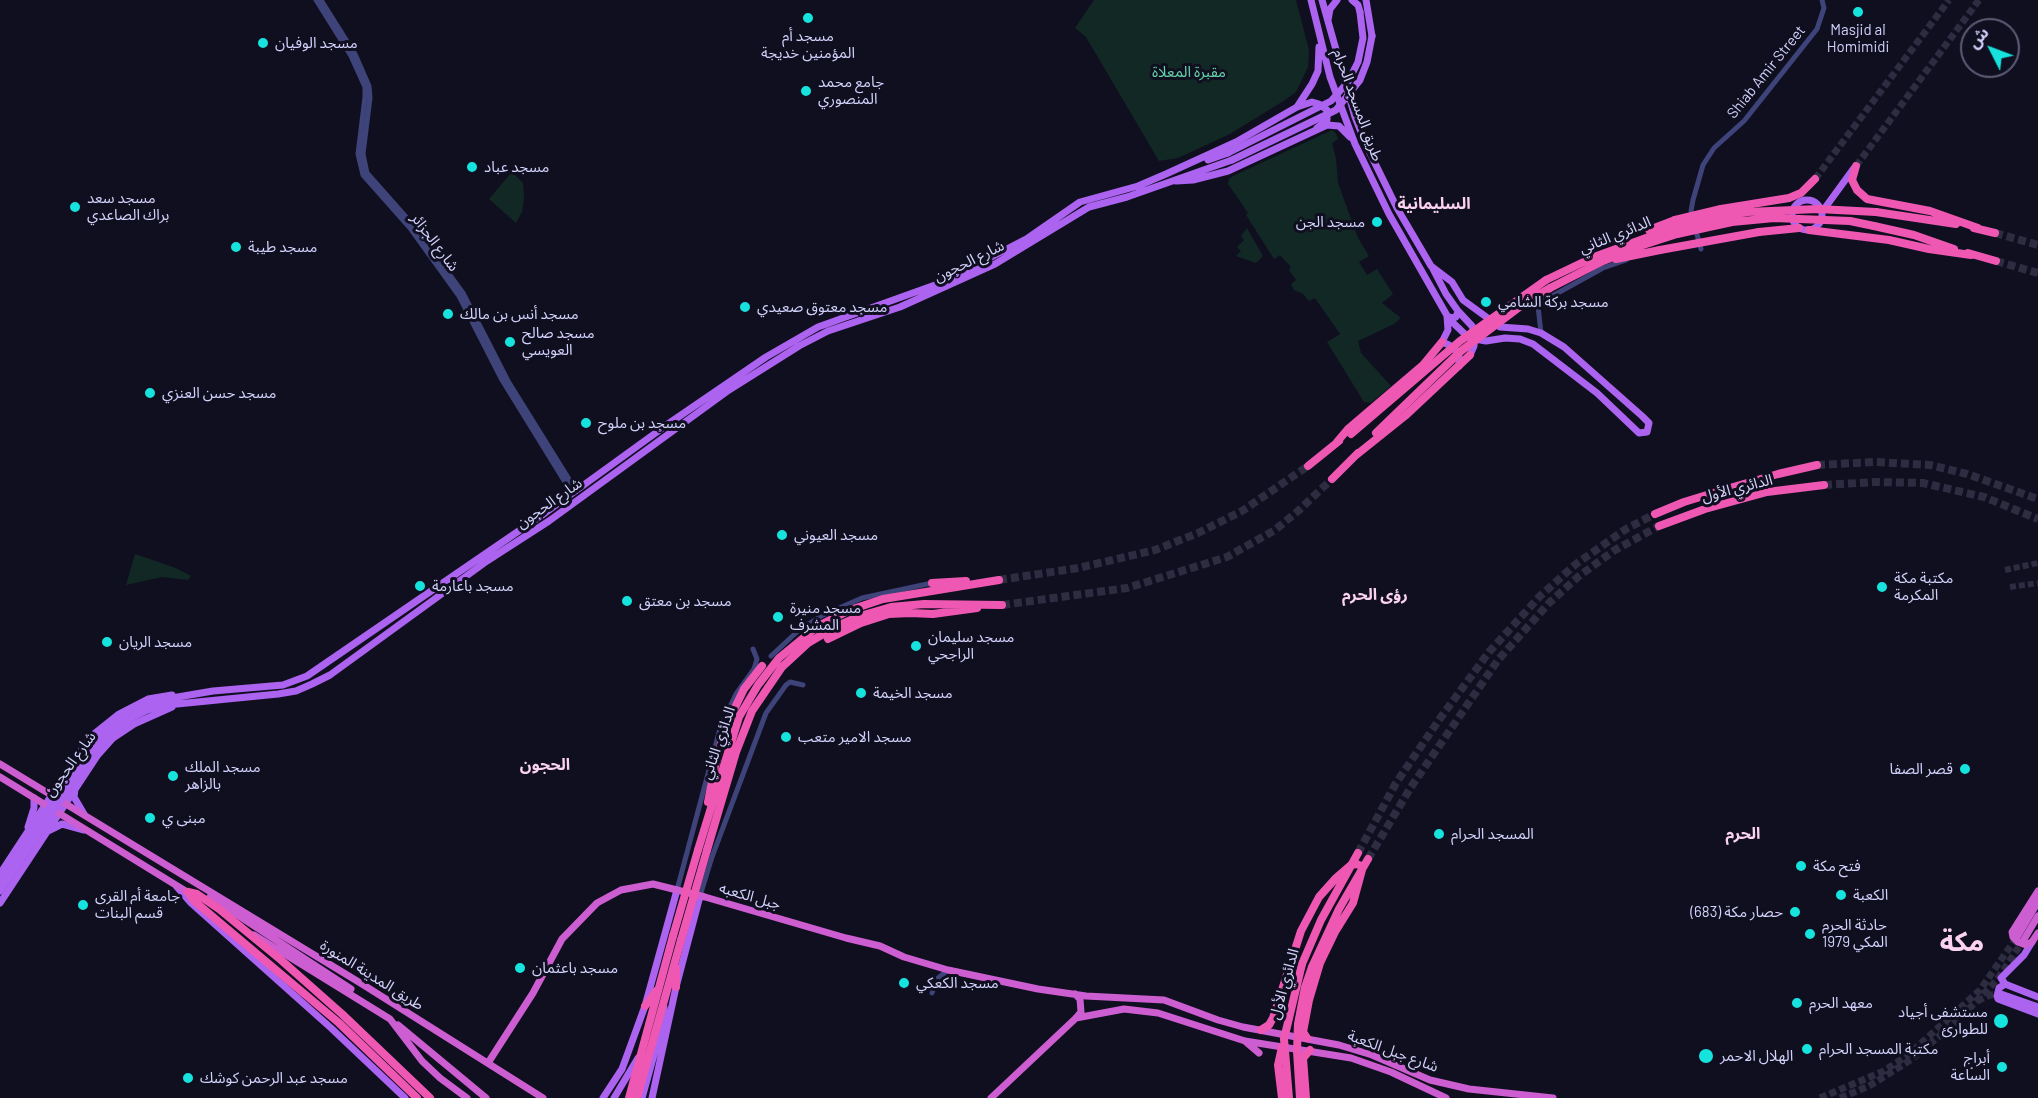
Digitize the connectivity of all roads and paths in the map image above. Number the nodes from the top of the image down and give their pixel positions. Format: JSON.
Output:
{"nodes":[{"id":1,"x":316,"y":0,"type":"edge"},
{"id":2,"x":321,"y":0,"type":"edge"},
{"id":3,"x":1311,"y":0,"type":"edge"},
{"id":4,"x":1322,"y":0,"type":"edge"},
{"id":5,"x":1337,"y":0,"type":"edge"},
{"id":6,"x":1352,"y":0,"type":"edge"},
{"id":7,"x":1366,"y":0,"type":"edge"},
{"id":8,"x":1822,"y":0,"type":"edge"},
{"id":9,"x":1327,"y":23,"type":"junction"},
{"id":10,"x":1316,"y":24,"type":"junction"},
{"id":11,"x":1297,"y":107,"type":"junction"},
{"id":12,"x":1317,"y":129,"type":"junction"},
{"id":13,"x":1355,"y":144,"type":"junction"},
{"id":14,"x":1230,"y":156,"type":"junction"},
{"id":15,"x":1856,"y":166,"type":"joint"},
{"id":16,"x":1167,"y":178,"type":"junction"},
{"id":17,"x":1815,"y":179,"type":"joint"},
{"id":18,"x":1801,"y":201,"type":"junction"},
{"id":19,"x":1822,"y":212,"type":"junction"},
{"id":20,"x":1676,"y":227,"type":"junction"},
{"id":21,"x":1799,"y":228,"type":"junction"},
{"id":22,"x":1978,"y":228,"type":"junction"},
{"id":23,"x":1809,"y":230,"type":"junction"},
{"id":24,"x":1995,"y":233,"type":"tunnel mouth"},
{"id":25,"x":1701,"y":249,"type":"dead end"},
{"id":26,"x":1971,"y":255,"type":"junction"},
{"id":27,"x":1637,"y":256,"type":"junction"},
{"id":28,"x":1603,"y":261,"type":"junction"},
{"id":29,"x":1996,"y":261,"type":"tunnel mouth"},
{"id":30,"x":1431,"y":266,"type":"junction"},
{"id":31,"x":1458,"y":311,"type":"junction"},
{"id":32,"x":1448,"y":316,"type":"junction"},
{"id":33,"x":1541,"y":333,"type":"junction"},
{"id":34,"x":1475,"y":339,"type":"junction"},
{"id":35,"x":1486,"y":341,"type":"junction"},
{"id":36,"x":1442,"y":342,"type":"junction"},
{"id":37,"x":1470,"y":355,"type":"junction"},
{"id":38,"x":1459,"y":366,"type":"junction"},
{"id":39,"x":1349,"y":432,"type":"junction"},
{"id":40,"x":1378,"y":436,"type":"junction"},
{"id":41,"x":1817,"y":465,"type":"tunnel mouth"},
{"id":42,"x":1308,"y":466,"type":"tunnel mouth"},
{"id":43,"x":1332,"y":479,"type":"tunnel mouth"},
{"id":44,"x":1824,"y":485,"type":"tunnel mouth"},
{"id":45,"x":578,"y":489,"type":"junction"},
{"id":46,"x":570,"y":495,"type":"junction"},
{"id":47,"x":1655,"y":514,"type":"tunnel mouth"},
{"id":48,"x":1659,"y":526,"type":"tunnel mouth"},
{"id":49,"x":999,"y":580,"type":"tunnel mouth"},
{"id":50,"x":983,"y":582,"type":"junction"},
{"id":51,"x":932,"y":584,"type":"joint"},
{"id":52,"x":1002,"y":605,"type":"tunnel mouth"},
{"id":53,"x":985,"y":606,"type":"junction"},
{"id":54,"x":828,"y":639,"type":"dead end"},
{"id":55,"x":753,"y":649,"type":"dead end"},
{"id":56,"x":771,"y":656,"type":"dead end"},
{"id":57,"x":758,"y":668,"type":"junction"},
{"id":58,"x":803,"y":685,"type":"dead end"},
{"id":59,"x":192,"y":695,"type":"junction"},
{"id":60,"x":166,"y":702,"type":"junction"},
{"id":61,"x":179,"y":704,"type":"junction"},
{"id":62,"x":0,"y":764,"type":"edge"},
{"id":63,"x":0,"y":777,"type":"edge"},
{"id":64,"x":76,"y":786,"type":"junction"},
{"id":65,"x":52,"y":795,"type":"junction"},
{"id":66,"x":34,"y":798,"type":"junction"},
{"id":67,"x":64,"y":803,"type":"junction"},
{"id":68,"x":46,"y":805,"type":"junction"},
{"id":69,"x":58,"y":812,"type":"junction"},
{"id":70,"x":87,"y":818,"type":"junction"},
{"id":71,"x":91,"y":832,"type":"junction"},
{"id":72,"x":24,"y":838,"type":"junction"},
{"id":73,"x":40,"y":841,"type":"junction"},
{"id":74,"x":698,"y":850,"type":"junction"},
{"id":75,"x":1358,"y":853,"type":"tunnel mouth"},
{"id":76,"x":1368,"y":859,"type":"tunnel mouth"},
{"id":77,"x":1351,"y":865,"type":"junction"},
{"id":78,"x":1362,"y":870,"type":"junction"},
{"id":79,"x":0,"y":874,"type":"edge"},
{"id":80,"x":186,"y":877,"type":"junction"},
{"id":81,"x":0,"y":882,"type":"edge"},
{"id":82,"x":177,"y":887,"type":"junction"},
{"id":83,"x":677,"y":890,"type":"junction"},
{"id":84,"x":0,"y":891,"type":"edge"},
{"id":85,"x":2038,"y":891,"type":"edge"},
{"id":86,"x":188,"y":892,"type":"junction"},
{"id":87,"x":700,"y":896,"type":"junction"},
{"id":88,"x":2038,"y":902,"type":"edge"},
{"id":89,"x":0,"y":903,"type":"edge"},
{"id":90,"x":2038,"y":916,"type":"edge"},
{"id":91,"x":2038,"y":933,"type":"edge"},
{"id":92,"x":2032,"y":942,"type":"junction"},
{"id":93,"x":676,"y":957,"type":"junction"},
{"id":94,"x":948,"y":970,"type":"junction"},
{"id":95,"x":2006,"y":984,"type":"junction"},
{"id":96,"x":676,"y":987,"type":"junction"},
{"id":97,"x":658,"y":988,"type":"junction"},
{"id":98,"x":932,"y":993,"type":"dead end"},
{"id":99,"x":1075,"y":994,"type":"junction"},
{"id":100,"x":2001,"y":994,"type":"tunnel mouth"},
{"id":101,"x":1086,"y":996,"type":"joint"},
{"id":102,"x":2038,"y":997,"type":"edge"},
{"id":103,"x":664,"y":1003,"type":"junction"},
{"id":104,"x":645,"y":1006,"type":"junction"},
{"id":105,"x":2038,"y":1007,"type":"edge"},
{"id":106,"x":2038,"y":1014,"type":"edge"},
{"id":107,"x":1076,"y":1018,"type":"junction"},
{"id":108,"x":1261,"y":1030,"type":"junction"},
{"id":109,"x":1307,"y":1038,"type":"junction"},
{"id":110,"x":1284,"y":1039,"type":"junction"},
{"id":111,"x":1245,"y":1041,"type":"junction"},
{"id":112,"x":1310,"y":1050,"type":"junction"},
{"id":113,"x":641,"y":1053,"type":"junction"},
{"id":114,"x":1259,"y":1053,"type":"dead end"},
{"id":115,"x":488,"y":1064,"type":"junction"},
{"id":116,"x":1512,"y":1094,"type":"junction"},
{"id":117,"x":405,"y":1098,"type":"edge"},
{"id":118,"x":417,"y":1098,"type":"edge"},
{"id":119,"x":430,"y":1098,"type":"edge"},
{"id":120,"x":467,"y":1098,"type":"edge"},
{"id":121,"x":486,"y":1098,"type":"edge"},
{"id":122,"x":543,"y":1098,"type":"edge"},
{"id":123,"x":603,"y":1098,"type":"edge"},
{"id":124,"x":614,"y":1098,"type":"edge"},
{"id":125,"x":629,"y":1098,"type":"edge"},
{"id":126,"x":637,"y":1098,"type":"edge"},
{"id":127,"x":642,"y":1098,"type":"edge"},
{"id":128,"x":652,"y":1098,"type":"edge"},
{"id":129,"x":991,"y":1098,"type":"edge"},
{"id":130,"x":1282,"y":1098,"type":"edge"},
{"id":131,"x":1289,"y":1098,"type":"edge"},
{"id":132,"x":1300,"y":1098,"type":"edge"},
{"id":133,"x":1306,"y":1098,"type":"edge"},
{"id":134,"x":1446,"y":1098,"type":"edge"},
{"id":135,"x":1497,"y":1098,"type":"edge"},
{"id":136,"x":1502,"y":1098,"type":"edge"},
{"id":137,"x":1520,"y":1098,"type":"edge"},
{"id":138,"x":1553,"y":1098,"type":"edge"}],
"edges":[{"from":1,"to":46,"type":"street","name":"شارع الجزائر"},
{"from":2,"to":45,"type":"street","name":"شارع الجزائر"},
{"from":3,"to":10,"type":"main road","name":"طريق المسجد الحرام"},
{"from":4,"to":9,"type":"main road","name":"طريق المسجد الحرام"},
{"from":5,"to":9,"type":"main road"},
{"from":6,"to":14,"type":"main road","bridge":true},
{"from":7,"to":14,"type":"main road","bridge":true},
{"from":8,"to":25,"type":"street","name":"Shiab Amir Street"},
{"from":9,"to":30,"type":"main road","name":"طريق المسجد الحرام"},
{"from":10,"to":11,"type":"main road"},
{"from":10,"to":13,"type":"main road","name":"طريق المسجد الحرام"},
{"from":11,"to":12,"type":"main road"},
{"from":11,"to":16,"type":"main road"},
{"from":12,"to":13,"type":"main road"},
{"from":12,"to":16,"type":"main road"},
{"from":13,"to":32,"type":"main road","name":"طريق المسجد الحرام"},
{"from":14,"to":16,"type":"main road"},
{"from":15,"to":19,"type":"main road"},
{"from":15,"to":22,"type":"highway"},
{"from":16,"to":45,"type":"main road","name":"شارع الحجون"},
{"from":16,"to":61,"type":"main road","name":"شارع الحجون"},
{"from":17,"to":18,"type":"main road"},
{"from":17,"to":20,"type":"highway","bridge":true},
{"from":18,"to":19,"type":"main road"},
{"from":18,"to":21,"type":"main road"},
{"from":19,"to":23,"type":"main road"},
{"from":20,"to":22,"type":"highway","name":"الدائري الثاني","bridge":true},
{"from":20,"to":26,"type":"highway","name":"الدائري الثاني","bridge":true},
{"from":20,"to":28,"type":"highway","name":"الدائري الثاني"},
{"from":20,"to":39,"type":"highway","name":"الدائري الثاني","bridge":true},
{"from":21,"to":23,"type":"main road"},
{"from":21,"to":27,"type":"highway","bridge":true},
{"from":22,"to":24,"type":"highway","name":"الدائري الثاني"},
{"from":23,"to":26,"type":"highway"},
{"from":26,"to":29,"type":"highway","name":"الدائري الثاني"},
{"from":27,"to":28,"type":"highway"},
{"from":27,"to":33,"type":"street"},
{"from":28,"to":40,"type":"highway","name":"الدائري الثاني","bridge":true},
{"from":30,"to":31,"type":"main road"},
{"from":30,"to":33,"type":"main road","name":"طريق المسجد الحرام"},
{"from":31,"to":32,"type":"main road"},
{"from":31,"to":34,"type":"main road"},
{"from":32,"to":34,"type":"main road","name":"طريق المسجد الحرام"},
{"from":32,"to":36,"type":"main road"},
{"from":33,"to":35,"type":"main road","name":"طريق المسجد الحرام"},
{"from":34,"to":35,"type":"main road","name":"طريق المسجد الحرام"},
{"from":34,"to":37,"type":"main road"},
{"from":35,"to":37,"type":"main road"},
{"from":36,"to":38,"type":"main road"},
{"from":36,"to":39,"type":"highway"},
{"from":37,"to":38,"type":"highway"},
{"from":38,"to":40,"type":"highway"},
{"from":39,"to":42,"type":"highway","name":"الدائري الثاني"},
{"from":40,"to":43,"type":"highway","name":"الدائري الثاني"},
{"from":41,"to":47,"type":"highway","name":"الدائري الأول"},
{"from":44,"to":48,"type":"highway","name":"الدائري الأول"},
{"from":45,"to":46,"type":"main road","name":"شارع الحجون"},
{"from":46,"to":59,"type":"main road","name":"شارع الحجون"},
{"from":49,"to":50,"type":"highway","name":"الدائري الثاني"},
{"from":50,"to":51,"type":"highway"},
{"from":50,"to":74,"type":"highway","name":"الدائري الثاني"},
{"from":51,"to":56,"type":"street"},
{"from":52,"to":53,"type":"highway","name":"الدائري الثاني"},
{"from":53,"to":54,"type":"highway"},
{"from":53,"to":93,"type":"highway","name":"الدائري الثاني","bridge":true},
{"from":55,"to":57,"type":"street"},
{"from":57,"to":74,"type":"highway"},
{"from":57,"to":83,"type":"street"},
{"from":58,"to":87,"type":"street"},
{"from":59,"to":60,"type":"main road","name":"شارع الحجون"},
{"from":59,"to":65,"type":"main road"},
{"from":60,"to":61,"type":"main road","name":"شارع الحجون"},
{"from":60,"to":81,"type":"main road","name":"شارع الحجون","bridge":true},
{"from":60,"to":84,"type":"main road","name":"شارع الحجون","bridge":true},
{"from":61,"to":64,"type":"main road"},
{"from":62,"to":65,"type":"highway","name":"طريق المدينة المنورة"},
{"from":63,"to":66,"type":"highway"},
{"from":64,"to":67,"type":"main road"},
{"from":64,"to":70,"type":"main road"},
{"from":65,"to":67,"type":"highway","name":"طريق المدينة المنورة"},
{"from":65,"to":68,"type":"main road"},
{"from":66,"to":68,"type":"highway"},
{"from":66,"to":72,"type":"main road"},
{"from":67,"to":69,"type":"main road"},
{"from":67,"to":70,"type":"highway","name":"طريق المدينة المنورة"},
{"from":68,"to":69,"type":"highway"},
{"from":68,"to":72,"type":"main road"},
{"from":69,"to":71,"type":"highway"},
{"from":69,"to":73,"type":"main road"},
{"from":70,"to":80,"type":"highway","name":"طريق المدينة المنورة"},
{"from":71,"to":73,"type":"main road"},
{"from":71,"to":82,"type":"highway"},
{"from":72,"to":79,"type":"main road"},
{"from":73,"to":89,"type":"main road"},
{"from":74,"to":97,"type":"highway","name":"الدائري الثاني","bridge":true},
{"from":75,"to":77,"type":"highway","name":"الدائري الأول"},
{"from":76,"to":78,"type":"highway","name":"الدائري الأول"},
{"from":77,"to":78,"type":"highway"},
{"from":77,"to":108,"type":"highway"},
{"from":77,"to":110,"type":"highway","name":"الدائري الأول","bridge":true},
{"from":78,"to":109,"type":"highway"},
{"from":78,"to":132,"type":"highway","name":"الدائري الأول","bridge":true},
{"from":80,"to":115,"type":"highway","name":"طريق المدينة المنورة"},
{"from":80,"to":121,"type":"highway","name":"طريق المدينة المنورة"},
{"from":82,"to":86,"type":"highway"},
{"from":82,"to":117,"type":"main road"},
{"from":83,"to":87,"type":"highway","name":"جبل الكعبه"},
{"from":83,"to":104,"type":"main road"},
{"from":83,"to":115,"type":"highway","name":"جبل الكعبه"},
{"from":85,"to":92,"type":"highway"},
{"from":86,"to":118,"type":"highway"},
{"from":86,"to":119,"type":"highway"},
{"from":86,"to":120,"type":"highway"},
{"from":87,"to":94,"type":"highway","name":"جبل الكعبه"},
{"from":87,"to":96,"type":"main road"},
{"from":88,"to":90,"type":"highway"},
{"from":91,"to":92,"type":"highway"},
{"from":92,"to":95,"type":"main road"},
{"from":93,"to":96,"type":"highway"},
{"from":93,"to":103,"type":"highway"},
{"from":94,"to":98,"type":"street"},
{"from":94,"to":99,"type":"highway","name":"جبل الكعبه"},
{"from":95,"to":102,"type":"main road"},
{"from":95,"to":106,"type":"main road"},
{"from":96,"to":128,"type":"main road"},
{"from":97,"to":104,"type":"highway"},
{"from":97,"to":113,"type":"highway","name":"الدائري الثاني"},
{"from":99,"to":101,"type":"highway","name":"جبل الكعبه"},
{"from":99,"to":107,"type":"highway"},
{"from":100,"to":105,"type":"main road"},
{"from":101,"to":108,"type":"highway","name":"شارع جبل الكعبة"},
{"from":103,"to":126,"type":"highway"},
{"from":103,"to":127,"type":"main road"},
{"from":104,"to":123,"type":"main road"},
{"from":107,"to":111,"type":"highway","name":"شارع جبل الكعبة"},
{"from":107,"to":129,"type":"highway"},
{"from":108,"to":109,"type":"highway","name":"شارع جبل الكعبة"},
{"from":109,"to":116,"type":"highway","name":"شارع جبل الكعبة"},
{"from":110,"to":130,"type":"highway","bridge":true},
{"from":110,"to":131,"type":"highway","name":"الدائري الأول","bridge":true},
{"from":111,"to":112,"type":"highway","name":"شارع جبل الكعبة"},
{"from":111,"to":114,"type":"highway"},
{"from":112,"to":133,"type":"highway"},
{"from":112,"to":134,"type":"highway","name":"شارع جبل الكعبة"},
{"from":113,"to":124,"type":"main road"},
{"from":113,"to":125,"type":"highway","name":"الدائري الثاني"},
{"from":115,"to":122,"type":"highway","name":"طريق المدينة المنورة"},
{"from":116,"to":135,"type":"highway"},
{"from":116,"to":138,"type":"highway","name":"شارع جبل الكعبة"},
{"from":136,"to":137,"type":"highway"}]}
